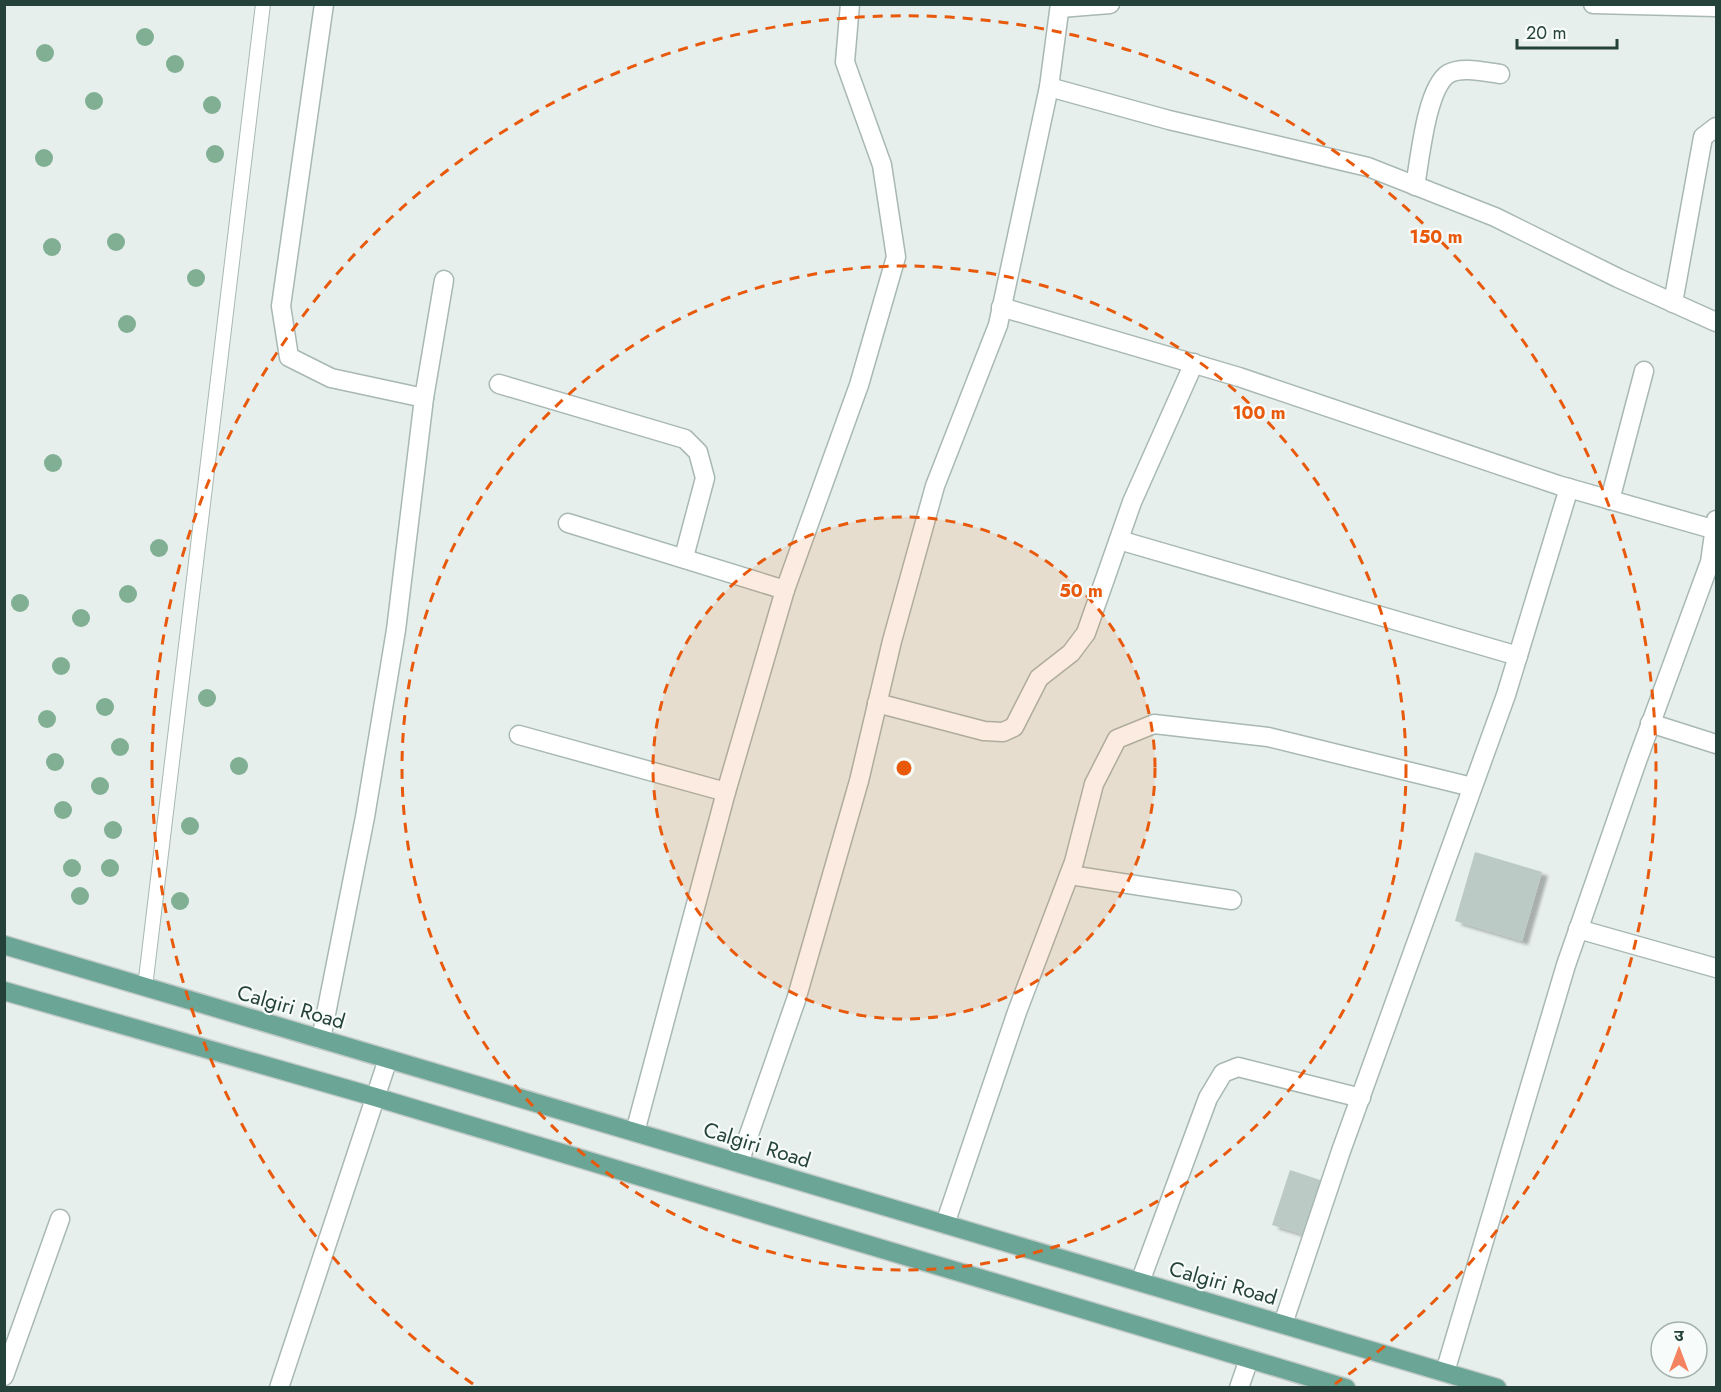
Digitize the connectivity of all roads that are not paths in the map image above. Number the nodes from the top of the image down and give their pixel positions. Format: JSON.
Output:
{"nodes":[{"id":1,"x":263,"y":4,"type":"edge"},
{"id":2,"x":324,"y":4,"type":"edge"},
{"id":3,"x":850,"y":4,"type":"edge"},
{"id":4,"x":1110,"y":4,"type":"edge"},
{"id":5,"x":1593,"y":4,"type":"edge"},
{"id":6,"x":1060,"y":6,"type":"edge"},
{"id":7,"x":1689,"y":6,"type":"edge"},
{"id":8,"x":1716,"y":7,"type":"edge"},
{"id":9,"x":1500,"y":74,"type":"dead end"},
{"id":10,"x":1048,"y":87,"type":"junction"},
{"id":11,"x":1716,"y":127,"type":"edge"},
{"id":12,"x":1415,"y":186,"type":"junction"},
{"id":13,"x":444,"y":280,"type":"dead end"},
{"id":14,"x":1673,"y":303,"type":"junction"},
{"id":15,"x":1001,"y":307,"type":"junction"},
{"id":16,"x":1716,"y":322,"type":"edge"},
{"id":17,"x":1194,"y":363,"type":"junction"},
{"id":18,"x":1644,"y":370,"type":"dead end"},
{"id":19,"x":499,"y":384,"type":"dead end"},
{"id":20,"x":424,"y":398,"type":"junction"},
{"id":21,"x":1569,"y":488,"type":"junction"},
{"id":22,"x":1610,"y":500,"type":"junction"},
{"id":23,"x":568,"y":523,"type":"dead end"},
{"id":24,"x":1716,"y":526,"type":"edge"},
{"id":25,"x":1119,"y":540,"type":"junction"},
{"id":26,"x":684,"y":557,"type":"junction"},
{"id":27,"x":785,"y":590,"type":"junction"},
{"id":28,"x":1518,"y":656,"type":"junction"},
{"id":29,"x":877,"y":703,"type":"junction"},
{"id":30,"x":1650,"y":723,"type":"junction"},
{"id":31,"x":519,"y":735,"type":"dead end"},
{"id":32,"x":1716,"y":744,"type":"edge"},
{"id":33,"x":1472,"y":787,"type":"junction"},
{"id":34,"x":726,"y":792,"type":"junction"},
{"id":35,"x":1070,"y":875,"type":"junction"},
{"id":36,"x":1233,"y":900,"type":"dead end"},
{"id":37,"x":1578,"y":929,"type":"junction"},
{"id":38,"x":4,"y":945,"type":"edge"},
{"id":39,"x":1716,"y":968,"type":"edge"},
{"id":40,"x":145,"y":987,"type":"junction"},
{"id":41,"x":4,"y":991,"type":"edge"},
{"id":42,"x":321,"y":1039,"type":"junction"},
{"id":43,"x":388,"y":1059,"type":"junction"},
{"id":44,"x":375,"y":1098,"type":"junction"},
{"id":45,"x":1361,"y":1098,"type":"junction"},
{"id":46,"x":635,"y":1132,"type":"junction"},
{"id":47,"x":739,"y":1163,"type":"junction"},
{"id":48,"x":60,"y":1219,"type":"dead end"},
{"id":49,"x":945,"y":1224,"type":"junction"},
{"id":50,"x":1140,"y":1282,"type":"junction"},
{"id":51,"x":13,"y":1322,"type":"edge"},
{"id":52,"x":1283,"y":1324,"type":"junction"},
{"id":53,"x":1250,"y":1359,"type":"junction"},
{"id":54,"x":1445,"y":1372,"type":"junction"},
{"id":55,"x":4,"y":1376,"type":"edge"},
{"id":56,"x":282,"y":1387,"type":"edge"},
{"id":57,"x":1239,"y":1388,"type":"edge"},
{"id":58,"x":1346,"y":1388,"type":"edge"},
{"id":59,"x":1497,"y":1388,"type":"edge"}],
"edges":[{"from":1,"to":40,"type":"lane"},
{"from":2,"to":20,"type":"street"},
{"from":3,"to":27,"type":"street"},
{"from":4,"to":6,"type":"street"},
{"from":5,"to":7,"type":"street"},
{"from":6,"to":10,"type":"street"},
{"from":7,"to":8,"type":"street"},
{"from":9,"to":12,"type":"street"},
{"from":10,"to":12,"type":"street"},
{"from":10,"to":15,"type":"street"},
{"from":11,"to":14,"type":"street"},
{"from":12,"to":14,"type":"street"},
{"from":13,"to":20,"type":"street"},
{"from":14,"to":16,"type":"street"},
{"from":15,"to":17,"type":"street"},
{"from":15,"to":29,"type":"street"},
{"from":17,"to":21,"type":"street"},
{"from":17,"to":25,"type":"street"},
{"from":18,"to":22,"type":"street"},
{"from":19,"to":26,"type":"street"},
{"from":20,"to":42,"type":"street"},
{"from":21,"to":22,"type":"street"},
{"from":21,"to":28,"type":"street"},
{"from":22,"to":24,"type":"street"},
{"from":23,"to":26,"type":"street"},
{"from":24,"to":30,"type":"street"},
{"from":25,"to":28,"type":"street"},
{"from":25,"to":29,"type":"street"},
{"from":26,"to":27,"type":"street"},
{"from":27,"to":34,"type":"street"},
{"from":28,"to":33,"type":"street"},
{"from":29,"to":47,"type":"street"},
{"from":30,"to":32,"type":"street"},
{"from":30,"to":37,"type":"street"},
{"from":31,"to":34,"type":"street"},
{"from":33,"to":35,"type":"street"},
{"from":33,"to":45,"type":"street"},
{"from":34,"to":46,"type":"street"},
{"from":35,"to":36,"type":"street"},
{"from":35,"to":49,"type":"street"},
{"from":37,"to":39,"type":"street"},
{"from":37,"to":54,"type":"street"},
{"from":38,"to":40,"type":"main road","name":"Calgiri Road"},
{"from":40,"to":42,"type":"main road","name":"Calgiri Road"},
{"from":41,"to":44,"type":"main road"},
{"from":42,"to":43,"type":"main road","name":"Calgiri Road"},
{"from":43,"to":44,"type":"street"},
{"from":43,"to":46,"type":"main road","name":"Calgiri Road"},
{"from":44,"to":53,"type":"main road"},
{"from":44,"to":56,"type":"street"},
{"from":45,"to":50,"type":"street"},
{"from":45,"to":52,"type":"street"},
{"from":46,"to":47,"type":"main road","name":"Calgiri Road"},
{"from":47,"to":49,"type":"main road","name":"Calgiri Road"},
{"from":48,"to":51,"type":"street"},
{"from":49,"to":50,"type":"main road","name":"Calgiri Road"},
{"from":50,"to":52,"type":"main road","name":"Calgiri Road"},
{"from":51,"to":55,"type":"street"},
{"from":52,"to":54,"type":"main road","name":"Calgiri Road"},
{"from":53,"to":57,"type":"street"},
{"from":53,"to":58,"type":"main road"},
{"from":54,"to":59,"type":"main road","name":"Calgiri Road"}]}
